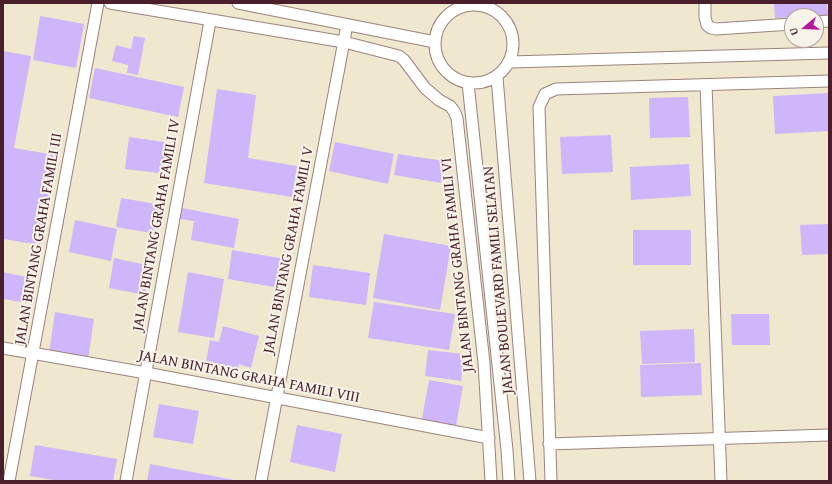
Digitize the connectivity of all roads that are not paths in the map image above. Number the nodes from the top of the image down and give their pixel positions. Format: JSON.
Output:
{"nodes":[{"id":1,"x":98,"y":3,"type":"edge"},
{"id":2,"x":110,"y":3,"type":"edge"},
{"id":3,"x":238,"y":3,"type":"edge"},
{"id":4,"x":704,"y":3,"type":"edge"},
{"id":5,"x":474,"y":4,"type":"edge"},
{"id":6,"x":451,"y":7,"type":"edge"},
{"id":7,"x":210,"y":21,"type":"junction"},
{"id":8,"x":347,"y":25,"type":"junction"},
{"id":9,"x":784,"y":25,"type":"edge"},
{"id":10,"x":344,"y":42,"type":"junction"},
{"id":11,"x":435,"y":42,"type":"junction"},
{"id":12,"x":829,"y":53,"type":"edge"},
{"id":13,"x":510,"y":62,"type":"junction"},
{"id":14,"x":497,"y":77,"type":"junction"},
{"id":15,"x":829,"y":81,"type":"edge"},
{"id":16,"x":468,"y":83,"type":"junction"},
{"id":17,"x":706,"y":85,"type":"junction"},
{"id":18,"x":3,"y":348,"type":"edge"},
{"id":19,"x":34,"y":353,"type":"junction"},
{"id":20,"x":146,"y":373,"type":"junction"},
{"id":21,"x":276,"y":397,"type":"junction"},
{"id":22,"x":829,"y":435,"type":"edge"},
{"id":23,"x":489,"y":438,"type":"junction"},
{"id":24,"x":719,"y":439,"type":"junction"},
{"id":25,"x":549,"y":444,"type":"junction"},
{"id":26,"x":9,"y":481,"type":"edge"},
{"id":27,"x":126,"y":481,"type":"edge"},
{"id":28,"x":261,"y":481,"type":"edge"},
{"id":29,"x":491,"y":481,"type":"edge"},
{"id":30,"x":509,"y":481,"type":"edge"},
{"id":31,"x":530,"y":481,"type":"edge"},
{"id":32,"x":551,"y":481,"type":"edge"},
{"id":33,"x":721,"y":481,"type":"edge"}],
"edges":[{"from":1,"to":19,"type":"street","name":"JALAN BINTANG GRAHA FAMILI III"},
{"from":2,"to":7,"type":"street","name":"JALAN BINTANG GRAHA FAMILI VI"},
{"from":3,"to":8,"type":"street"},
{"from":4,"to":9,"type":"street"},
{"from":5,"to":6,"type":"street"},
{"from":5,"to":13,"type":"street"},
{"from":6,"to":11,"type":"street"},
{"from":7,"to":10,"type":"street","name":"JALAN BINTANG GRAHA FAMILI VI"},
{"from":7,"to":20,"type":"street","name":"JALAN BINTANG GRAHA FAMILI IV"},
{"from":8,"to":10,"type":"street","name":"JALAN BINTANG GRAHA FAMILI V"},
{"from":8,"to":11,"type":"street"},
{"from":10,"to":21,"type":"street","name":"JALAN BINTANG GRAHA FAMILI V"},
{"from":10,"to":23,"type":"street","name":"JALAN BINTANG GRAHA FAMILI VI"},
{"from":11,"to":16,"type":"street"},
{"from":12,"to":13,"type":"street"},
{"from":13,"to":14,"type":"street"},
{"from":14,"to":16,"type":"street"},
{"from":14,"to":31,"type":"street","name":"JALAN BOULEVARD FAMILI SELATAN"},
{"from":15,"to":17,"type":"street"},
{"from":16,"to":30,"type":"street","name":"JALAN BOULEVARD FAMILI SELATAN"},
{"from":17,"to":24,"type":"street"},
{"from":17,"to":25,"type":"street"},
{"from":18,"to":19,"type":"street","name":"JALAN BINTANG GRAHA FAMILI VIII"},
{"from":19,"to":20,"type":"street","name":"JALAN BINTANG GRAHA FAMILI VIII"},
{"from":19,"to":26,"type":"street","name":"JALAN BINTANG GRAHA FAMILI III"},
{"from":20,"to":21,"type":"street","name":"JALAN BINTANG GRAHA FAMILI VIII"},
{"from":20,"to":27,"type":"street","name":"JALAN BINTANG GRAHA FAMILI IV"},
{"from":21,"to":23,"type":"street","name":"JALAN BINTANG GRAHA FAMILI VIII"},
{"from":21,"to":28,"type":"street","name":"JALAN BINTANG GRAHA FAMILI V"},
{"from":22,"to":24,"type":"street"},
{"from":23,"to":29,"type":"street","name":"JALAN BINTANG GRAHA FAMILI VI"},
{"from":24,"to":25,"type":"street"},
{"from":24,"to":33,"type":"street"},
{"from":25,"to":32,"type":"street"}]}
